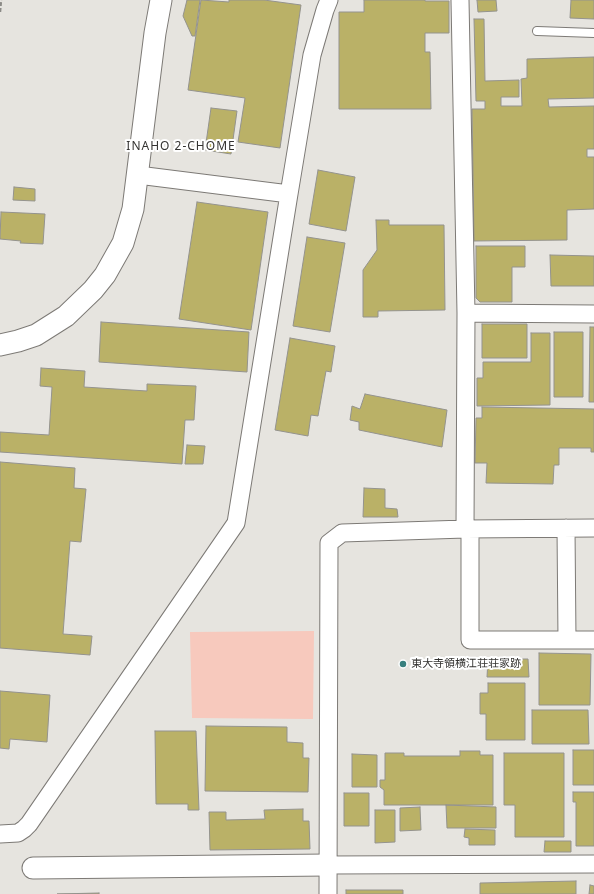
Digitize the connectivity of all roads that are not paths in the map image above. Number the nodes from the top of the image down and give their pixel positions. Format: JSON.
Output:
{"nodes":[{"id":1,"x":161,"y":0,"type":"edge"},
{"id":2,"x":329,"y":0,"type":"edge"},
{"id":3,"x":460,"y":0,"type":"edge"},
{"id":4,"x":537,"y":31,"type":"dead end"},
{"id":5,"x":594,"y":33,"type":"edge"},
{"id":6,"x":138,"y":175,"type":"junction"},
{"id":7,"x":289,"y":194,"type":"junction"},
{"id":8,"x":466,"y":313,"type":"junction"},
{"id":9,"x":594,"y":314,"type":"edge"},
{"id":10,"x":0,"y":345,"type":"edge"},
{"id":11,"x":566,"y":528,"type":"junction"},
{"id":12,"x":594,"y":528,"type":"edge"},
{"id":13,"x":468,"y":529,"type":"junction"},
{"id":14,"x":567,"y":640,"type":"junction"},
{"id":15,"x":594,"y":640,"type":"edge"},
{"id":16,"x":0,"y":834,"type":"edge"},
{"id":17,"x":594,"y":864,"type":"edge"},
{"id":18,"x":328,"y":865,"type":"junction"},
{"id":19,"x":33,"y":868,"type":"dead end"},
{"id":20,"x":328,"y":894,"type":"edge"}],
"edges":[{"from":1,"to":6,"type":"street"},
{"from":2,"to":7,"type":"street"},
{"from":3,"to":8,"type":"street"},
{"from":4,"to":5,"type":"lane"},
{"from":6,"to":7,"type":"street"},
{"from":6,"to":10,"type":"street"},
{"from":7,"to":16,"type":"street"},
{"from":8,"to":9,"type":"street"},
{"from":8,"to":13,"type":"street"},
{"from":11,"to":12,"type":"street"},
{"from":11,"to":13,"type":"street"},
{"from":11,"to":14,"type":"street"},
{"from":13,"to":14,"type":"street"},
{"from":13,"to":18,"type":"street"},
{"from":14,"to":15,"type":"street"},
{"from":17,"to":18,"type":"street"},
{"from":18,"to":19,"type":"street"},
{"from":18,"to":20,"type":"street"}]}
